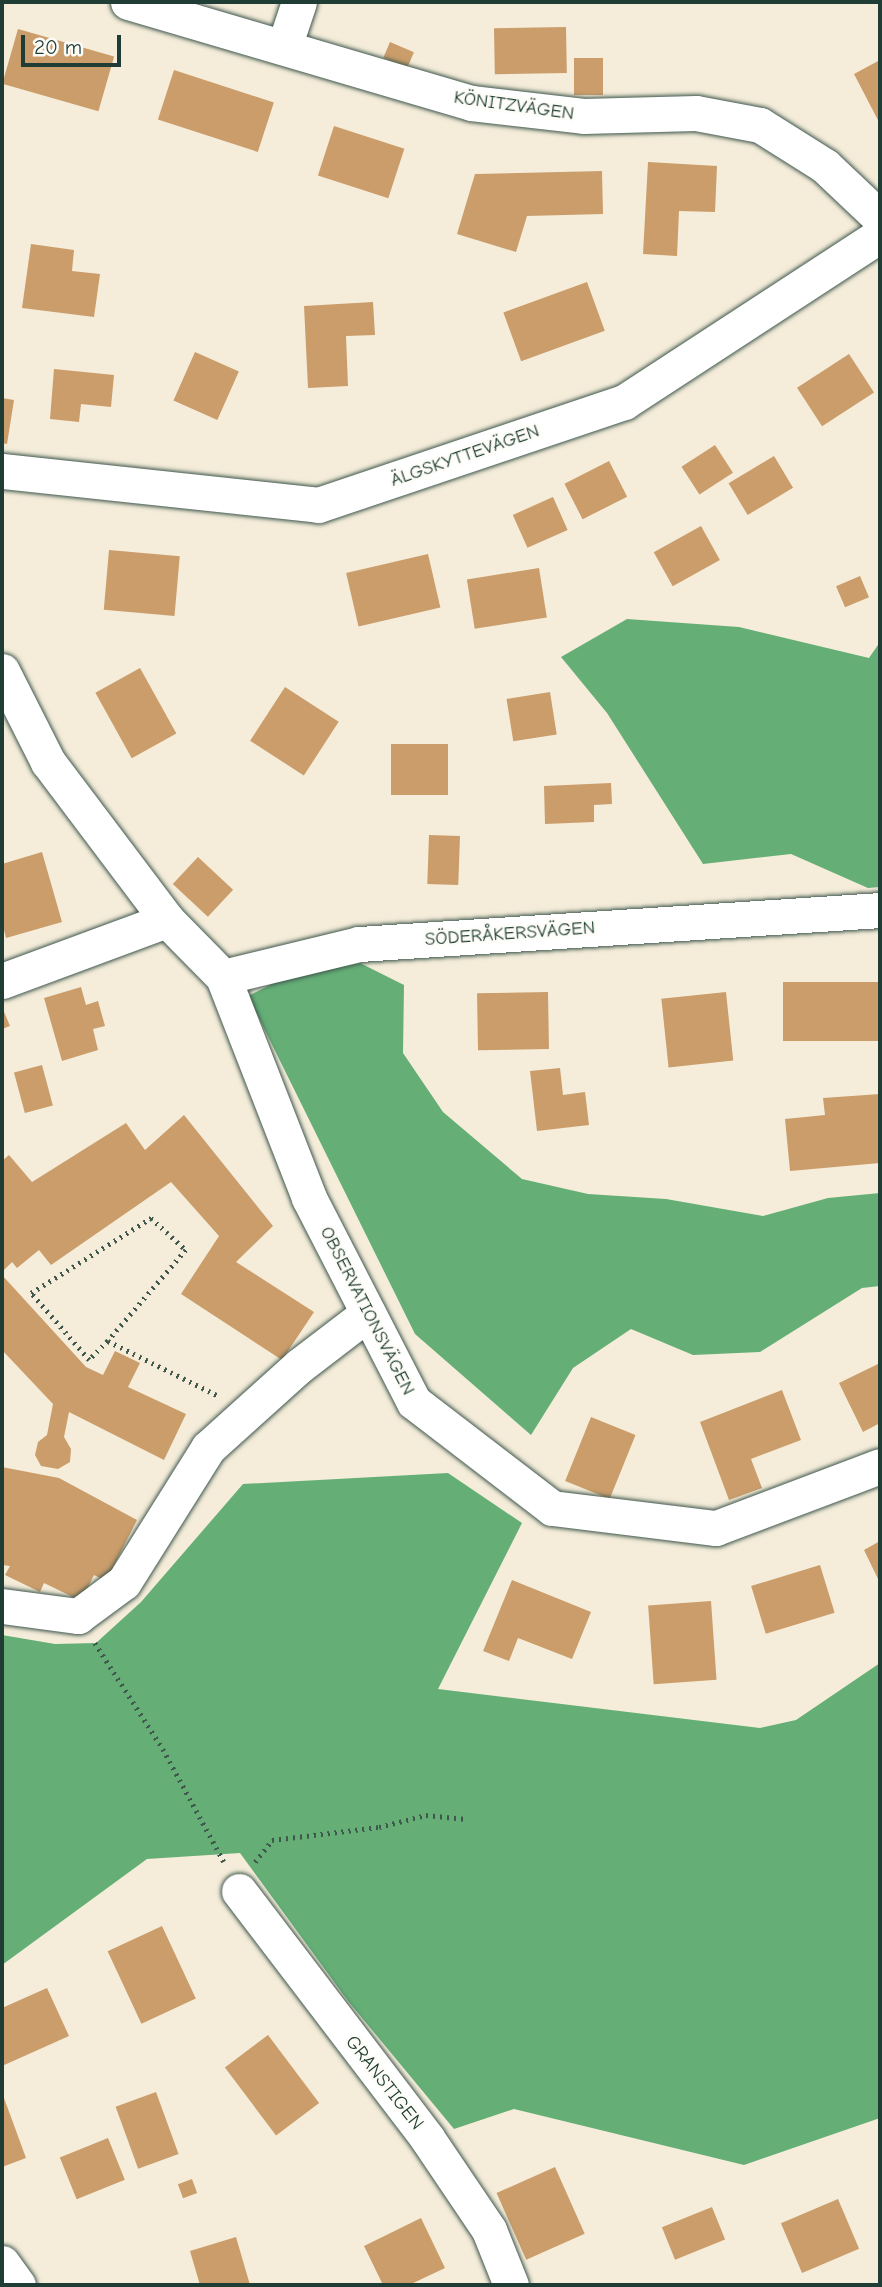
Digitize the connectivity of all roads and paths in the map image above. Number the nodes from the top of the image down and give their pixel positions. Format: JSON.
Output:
{"nodes":[{"id":1,"x":128,"y":2,"type":"edge"},
{"id":2,"x":299,"y":2,"type":"edge"},
{"id":3,"x":284,"y":47,"type":"junction"},
{"id":4,"x":880,"y":218,"type":"edge"},
{"id":5,"x":880,"y":235,"type":"edge"},
{"id":6,"x":2,"y":471,"type":"edge"},
{"id":7,"x":2,"y":671,"type":"edge"},
{"id":8,"x":880,"y":910,"type":"edge"},
{"id":9,"x":167,"y":920,"type":"junction"},
{"id":10,"x":223,"y":977,"type":"junction"},
{"id":11,"x":2,"y":981,"type":"edge"},
{"id":12,"x":368,"y":1313,"type":"junction"},
{"id":13,"x":108,"y":1341,"type":"junction"},
{"id":14,"x":249,"y":1410,"type":"junction"},
{"id":15,"x":880,"y":1466,"type":"edge"},
{"id":16,"x":2,"y":1606,"type":"edge"},
{"id":17,"x":78,"y":1616,"type":"junction"},
{"id":18,"x":466,"y":1819,"type":"dead end"},
{"id":19,"x":239,"y":1891,"type":"junction"},
{"id":20,"x":2,"y":2263,"type":"edge"},
{"id":21,"x":18,"y":2285,"type":"edge"},
{"id":22,"x":511,"y":2285,"type":"edge"}],
"edges":[{"from":1,"to":3,"type":"street","name":"KÖNITZVÄGEN"},
{"from":2,"to":3,"type":"street"},
{"from":3,"to":4,"type":"street","name":"KÖNITZVÄGEN"},
{"from":5,"to":6,"type":"street","name":"ÄLGSKYTTEVÄGEN"},
{"from":7,"to":9,"type":"street"},
{"from":8,"to":10,"type":"street","name":"SÖDERÅKERSVÄGEN"},
{"from":9,"to":10,"type":"street"},
{"from":9,"to":11,"type":"street"},
{"from":10,"to":12,"type":"street","name":"OBSERVATIONSVÄGEN"},
{"from":12,"to":14,"type":"street"},
{"from":12,"to":15,"type":"street","name":"OBSERVATIONSVÄGEN"},
{"from":13,"to":13,"type":"path"},
{"from":13,"to":14,"type":"path"},
{"from":14,"to":17,"type":"street"},
{"from":16,"to":17,"type":"street"},
{"from":17,"to":19,"type":"path"},
{"from":18,"to":19,"type":"path"},
{"from":19,"to":22,"type":"street","name":"GRANSTIGEN"},
{"from":20,"to":21,"type":"street"}]}
